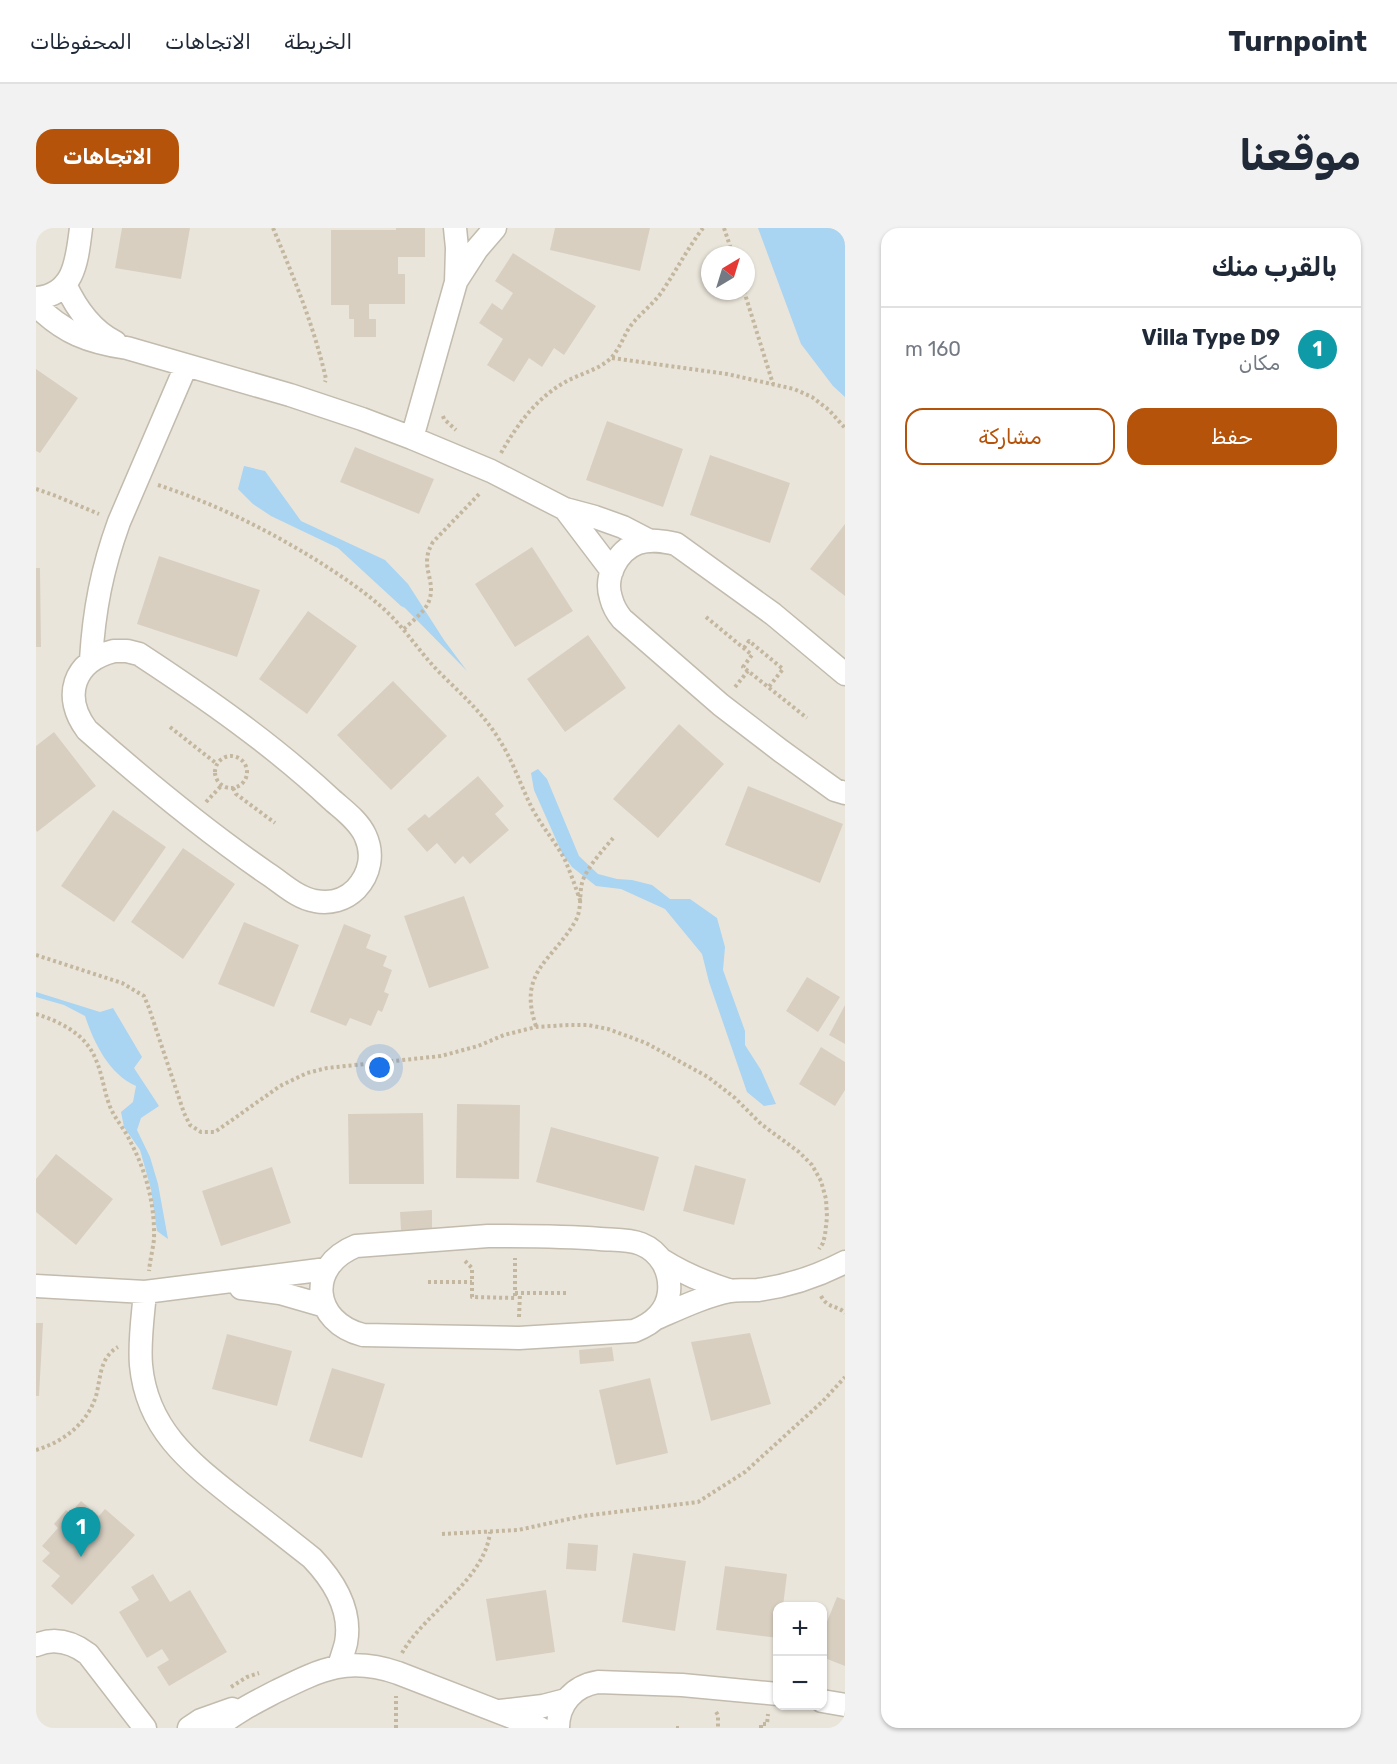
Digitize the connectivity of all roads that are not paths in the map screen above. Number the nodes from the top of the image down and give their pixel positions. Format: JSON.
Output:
{"nodes":[{"id":1,"x":81,"y":228,"type":"edge"},
{"id":2,"x":455,"y":228,"type":"edge"},
{"id":3,"x":495,"y":228,"type":"edge"},
{"id":4,"x":456,"y":282,"type":"junction"},
{"id":5,"x":65,"y":284,"type":"junction"},
{"id":6,"x":36,"y":298,"type":"edge"},
{"id":7,"x":36,"y":305,"type":"edge"},
{"id":8,"x":127,"y":348,"type":"junction"},
{"id":9,"x":186,"y":366,"type":"junction"},
{"id":10,"x":412,"y":438,"type":"junction"},
{"id":11,"x":565,"y":509,"type":"junction"},
{"id":12,"x":650,"y":541,"type":"junction"},
{"id":13,"x":612,"y":571,"type":"junction"},
{"id":14,"x":91,"y":660,"type":"junction"},
{"id":15,"x":845,"y":674,"type":"edge"},
{"id":16,"x":845,"y":793,"type":"edge"},
{"id":17,"x":662,"y":1260,"type":"junction"},
{"id":18,"x":845,"y":1262,"type":"edge"},
{"id":19,"x":327,"y":1269,"type":"junction"},
{"id":20,"x":210,"y":1284,"type":"junction"},
{"id":21,"x":36,"y":1285,"type":"edge"},
{"id":22,"x":731,"y":1291,"type":"junction"},
{"id":23,"x":145,"y":1292,"type":"junction"},
{"id":24,"x":325,"y":1306,"type":"junction"},
{"id":25,"x":657,"y":1318,"type":"junction"},
{"id":26,"x":36,"y":1645,"type":"edge"},
{"id":27,"x":339,"y":1666,"type":"junction"},
{"id":28,"x":773,"y":1694,"type":"edge"},
{"id":29,"x":566,"y":1700,"type":"junction"},
{"id":30,"x":827,"y":1702,"type":"edge"},
{"id":31,"x":845,"y":1704,"type":"edge"},
{"id":32,"x":248,"y":1706,"type":"junction"},
{"id":33,"x":496,"y":1711,"type":"junction"},
{"id":34,"x":145,"y":1728,"type":"edge"},
{"id":35,"x":189,"y":1728,"type":"edge"},
{"id":36,"x":217,"y":1728,"type":"edge"},
{"id":37,"x":540,"y":1728,"type":"edge"},
{"id":38,"x":558,"y":1728,"type":"edge"}],
"edges":[{"from":1,"to":5,"type":"street"},
{"from":2,"to":4,"type":"street"},
{"from":3,"to":4,"type":"street"},
{"from":4,"to":10,"type":"street"},
{"from":5,"to":6,"type":"street"},
{"from":5,"to":8,"type":"street"},
{"from":7,"to":8,"type":"street"},
{"from":8,"to":9,"type":"street"},
{"from":9,"to":10,"type":"street"},
{"from":9,"to":14,"type":"street"},
{"from":10,"to":11,"type":"street"},
{"from":11,"to":12,"type":"street"},
{"from":11,"to":13,"type":"street"},
{"from":12,"to":13,"type":"street"},
{"from":12,"to":15,"type":"street"},
{"from":13,"to":16,"type":"street"},
{"from":14,"to":14,"type":"street"},
{"from":17,"to":19,"type":"street"},
{"from":17,"to":22,"type":"street"},
{"from":17,"to":25,"type":"street"},
{"from":18,"to":22,"type":"street"},
{"from":19,"to":20,"type":"street"},
{"from":19,"to":24,"type":"street"},
{"from":20,"to":23,"type":"street"},
{"from":20,"to":24,"type":"street"},
{"from":21,"to":23,"type":"street"},
{"from":22,"to":25,"type":"street"},
{"from":23,"to":27,"type":"street"},
{"from":24,"to":25,"type":"street"},
{"from":26,"to":34,"type":"street"},
{"from":27,"to":32,"type":"street"},
{"from":27,"to":33,"type":"street"},
{"from":28,"to":29,"type":"street"},
{"from":29,"to":33,"type":"street"},
{"from":29,"to":38,"type":"street"},
{"from":30,"to":31,"type":"street"},
{"from":32,"to":35,"type":"street"},
{"from":32,"to":36,"type":"street"},
{"from":33,"to":37,"type":"street"}]}
